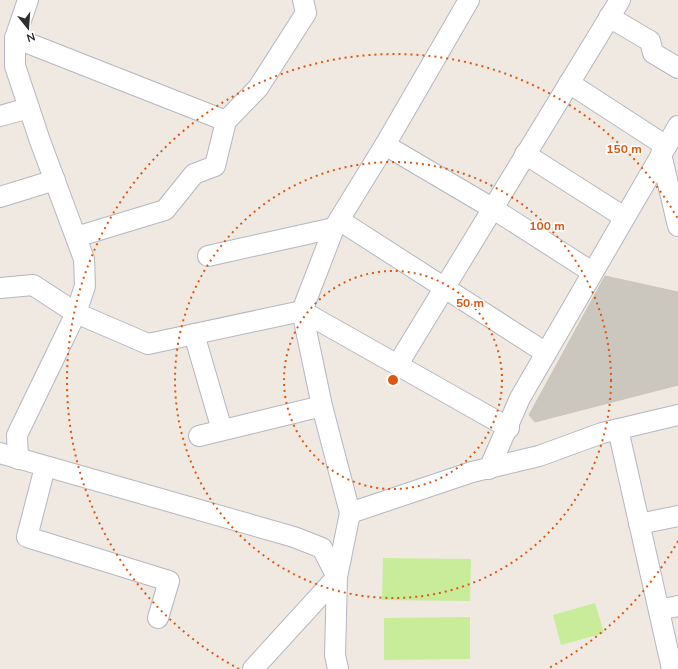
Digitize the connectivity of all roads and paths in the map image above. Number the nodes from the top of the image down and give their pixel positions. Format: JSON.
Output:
{"nodes":[{"id":1,"x":28,"y":0,"type":"edge"},
{"id":2,"x":303,"y":0,"type":"edge"},
{"id":3,"x":469,"y":0,"type":"edge"},
{"id":4,"x":620,"y":0,"type":"edge"},
{"id":5,"x":609,"y":17,"type":"junction"},
{"id":6,"x":15,"y":38,"type":"junction"},
{"id":7,"x":678,"y":68,"type":"edge"},
{"id":8,"x":569,"y":83,"type":"junction"},
{"id":9,"x":29,"y":108,"type":"junction"},
{"id":10,"x":0,"y":116,"type":"edge"},
{"id":11,"x":226,"y":121,"type":"junction"},
{"id":12,"x":671,"y":139,"type":"edge"},
{"id":13,"x":385,"y":145,"type":"junction"},
{"id":14,"x":526,"y":154,"type":"junction"},
{"id":15,"x":55,"y":180,"type":"junction"},
{"id":16,"x":0,"y":197,"type":"edge"},
{"id":17,"x":492,"y":208,"type":"junction"},
{"id":18,"x":624,"y":217,"type":"junction"},
{"id":19,"x":336,"y":224,"type":"junction"},
{"id":20,"x":678,"y":224,"type":"edge"},
{"id":21,"x":76,"y":237,"type":"junction"},
{"id":22,"x":208,"y":256,"type":"dead end"},
{"id":23,"x":592,"y":272,"type":"junction"},
{"id":24,"x":445,"y":286,"type":"junction"},
{"id":25,"x":0,"y":288,"type":"edge"},
{"id":26,"x":302,"y":311,"type":"junction"},
{"id":27,"x":76,"y":313,"type":"junction"},
{"id":28,"x":194,"y":334,"type":"junction"},
{"id":29,"x":546,"y":353,"type":"junction"},
{"id":30,"x":398,"y":364,"type":"junction"},
{"id":31,"x":322,"y":406,"type":"junction"},
{"id":32,"x":678,"y":415,"type":"edge"},
{"id":33,"x":508,"y":428,"type":"junction"},
{"id":34,"x":618,"y":429,"type":"junction"},
{"id":35,"x":222,"y":430,"type":"junction"},
{"id":36,"x":199,"y":436,"type":"dead end"},
{"id":37,"x":9,"y":456,"type":"edge"},
{"id":38,"x":45,"y":467,"type":"junction"},
{"id":39,"x":489,"y":469,"type":"junction"},
{"id":40,"x":350,"y":513,"type":"junction"},
{"id":41,"x":678,"y":516,"type":"edge"},
{"id":42,"x":639,"y":524,"type":"junction"},
{"id":43,"x":337,"y":577,"type":"junction"},
{"id":44,"x":668,"y":608,"type":"edge"},
{"id":45,"x":158,"y":618,"type":"dead end"},
{"id":46,"x":253,"y":669,"type":"edge"},
{"id":47,"x":338,"y":669,"type":"edge"},
{"id":48,"x":672,"y":669,"type":"edge"}],
"edges":[{"from":1,"to":6,"type":"street"},
{"from":2,"to":11,"type":"street"},
{"from":3,"to":13,"type":"street"},
{"from":4,"to":5,"type":"street"},
{"from":5,"to":7,"type":"street"},
{"from":5,"to":8,"type":"street"},
{"from":6,"to":9,"type":"street"},
{"from":6,"to":11,"type":"street"},
{"from":8,"to":12,"type":"street"},
{"from":8,"to":14,"type":"street"},
{"from":9,"to":10,"type":"street"},
{"from":9,"to":15,"type":"street"},
{"from":11,"to":21,"type":"street"},
{"from":12,"to":18,"type":"street"},
{"from":12,"to":20,"type":"street"},
{"from":13,"to":17,"type":"street"},
{"from":13,"to":19,"type":"street"},
{"from":14,"to":17,"type":"street"},
{"from":14,"to":18,"type":"street"},
{"from":15,"to":16,"type":"street"},
{"from":15,"to":21,"type":"street"},
{"from":17,"to":23,"type":"street"},
{"from":17,"to":24,"type":"street"},
{"from":18,"to":23,"type":"street"},
{"from":19,"to":22,"type":"street"},
{"from":19,"to":24,"type":"street"},
{"from":19,"to":26,"type":"street"},
{"from":21,"to":27,"type":"street"},
{"from":23,"to":29,"type":"street"},
{"from":24,"to":29,"type":"street"},
{"from":24,"to":30,"type":"street"},
{"from":25,"to":27,"type":"street"},
{"from":26,"to":28,"type":"street"},
{"from":26,"to":30,"type":"street"},
{"from":26,"to":31,"type":"street"},
{"from":27,"to":28,"type":"street"},
{"from":27,"to":37,"type":"street"},
{"from":28,"to":35,"type":"street"},
{"from":29,"to":33,"type":"street"},
{"from":30,"to":33,"type":"street"},
{"from":31,"to":35,"type":"street"},
{"from":31,"to":40,"type":"street"},
{"from":32,"to":34,"type":"street"},
{"from":33,"to":39,"type":"street"},
{"from":34,"to":39,"type":"street"},
{"from":34,"to":42,"type":"street"},
{"from":35,"to":36,"type":"street"},
{"from":37,"to":38,"type":"street"},
{"from":38,"to":43,"type":"street"},
{"from":38,"to":45,"type":"street"},
{"from":39,"to":40,"type":"street"},
{"from":40,"to":43,"type":"street"},
{"from":41,"to":42,"type":"street"},
{"from":42,"to":44,"type":"street"},
{"from":43,"to":46,"type":"street"},
{"from":43,"to":47,"type":"street"},
{"from":44,"to":48,"type":"street"}]}
